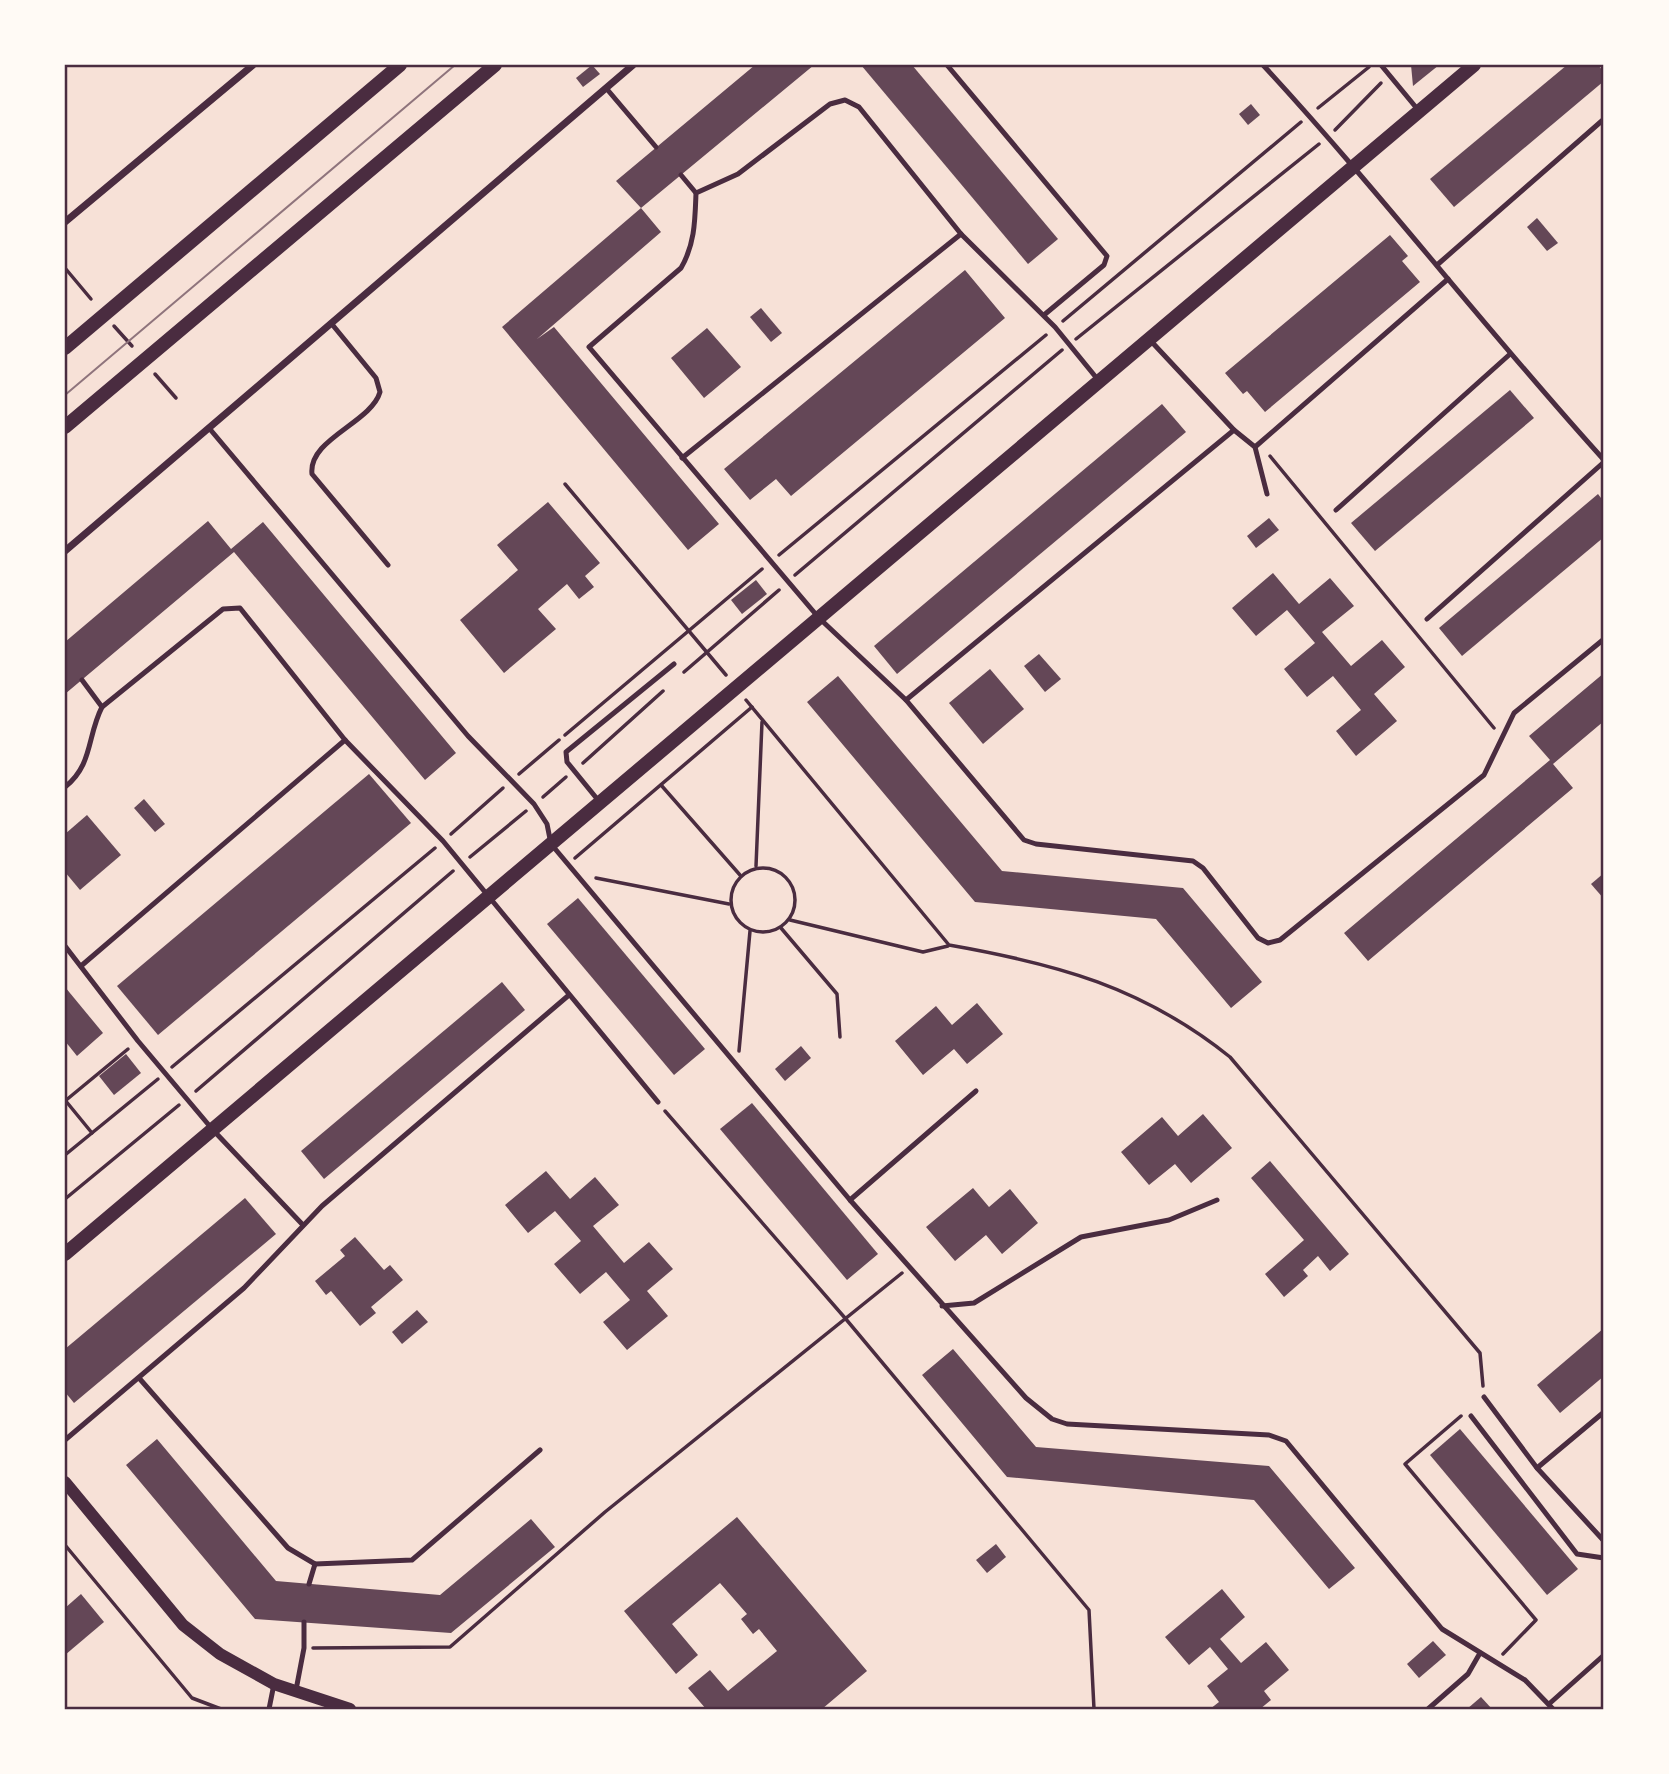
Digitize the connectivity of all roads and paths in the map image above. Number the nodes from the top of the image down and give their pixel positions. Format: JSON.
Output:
{"nodes":[{"id":1,"x":253,"y":65,"type":"edge"},
{"id":2,"x":400,"y":65,"type":"edge"},
{"id":3,"x":495,"y":65,"type":"edge"},
{"id":4,"x":633,"y":65,"type":"edge"},
{"id":5,"x":947,"y":65,"type":"edge"},
{"id":6,"x":1263,"y":65,"type":"edge"},
{"id":7,"x":1371,"y":65,"type":"edge"},
{"id":8,"x":1381,"y":65,"type":"edge"},
{"id":9,"x":1474,"y":65,"type":"edge"},
{"id":10,"x":1390,"y":74,"type":"junction"},
{"id":11,"x":606,"y":88,"type":"junction"},
{"id":12,"x":1419,"y":111,"type":"junction"},
{"id":13,"x":1310,"y":116,"type":"junction"},
{"id":14,"x":1604,"y":119,"type":"edge"},
{"id":15,"x":1328,"y":137,"type":"junction"},
{"id":16,"x":656,"y":147,"type":"dead end"},
{"id":17,"x":1354,"y":166,"type":"junction"},
{"id":18,"x":681,"y":175,"type":"dead end"},
{"id":19,"x":696,"y":193,"type":"junction"},
{"id":20,"x":65,"y":222,"type":"edge"},
{"id":21,"x":961,"y":234,"type":"junction"},
{"id":22,"x":1437,"y":265,"type":"junction"},
{"id":23,"x":65,"y":268,"type":"edge"},
{"id":24,"x":1448,"y":279,"type":"junction"},
{"id":25,"x":91,"y":299,"type":"dead end"},
{"id":26,"x":1044,"y":315,"type":"junction"},
{"id":27,"x":331,"y":323,"type":"junction"},
{"id":28,"x":113,"y":325,"type":"dead end"},
{"id":29,"x":1055,"y":327,"type":"junction"},
{"id":30,"x":1149,"y":339,"type":"junction"},
{"id":31,"x":1069,"y":345,"type":"junction"},
{"id":32,"x":132,"y":346,"type":"dead end"},
{"id":33,"x":65,"y":348,"type":"edge"},
{"id":34,"x":1509,"y":355,"type":"junction"},
{"id":35,"x":155,"y":374,"type":"dead end"},
{"id":36,"x":1099,"y":381,"type":"junction"},
{"id":37,"x":176,"y":398,"type":"dead end"},
{"id":38,"x":65,"y":427,"type":"edge"},
{"id":39,"x":208,"y":428,"type":"junction"},
{"id":40,"x":1234,"y":430,"type":"junction"},
{"id":41,"x":1257,"y":445,"type":"junction"},
{"id":42,"x":682,"y":458,"type":"junction"},
{"id":43,"x":1604,"y":461,"type":"edge"},
{"id":44,"x":565,"y":484,"type":"dead end"},
{"id":45,"x":1267,"y":494,"type":"dead end"},
{"id":46,"x":1336,"y":510,"type":"dead end"},
{"id":47,"x":65,"y":551,"type":"edge"},
{"id":48,"x":771,"y":562,"type":"junction"},
{"id":49,"x":388,"y":565,"type":"dead end"},
{"id":50,"x":788,"y":582,"type":"junction"},
{"id":51,"x":819,"y":618,"type":"junction"},
{"id":52,"x":1427,"y":619,"type":"dead end"},
{"id":53,"x":688,"y":631,"type":"junction"},
{"id":54,"x":1604,"y":639,"type":"edge"},
{"id":55,"x":706,"y":651,"type":"junction"},
{"id":56,"x":674,"y":664,"type":"dead end"},
{"id":57,"x":676,"y":679,"type":"dead end"},
{"id":58,"x":82,"y":680,"type":"dead end"},
{"id":59,"x":666,"y":688,"type":"dead end"},
{"id":60,"x":736,"y":688,"type":"junction"},
{"id":61,"x":906,"y":700,"type":"junction"},
{"id":62,"x":103,"y":707,"type":"junction"},
{"id":63,"x":752,"y":708,"type":"junction"},
{"id":64,"x":762,"y":720,"type":"junction"},
{"id":65,"x":1502,"y":738,"type":"junction"},
{"id":66,"x":345,"y":740,"type":"junction"},
{"id":67,"x":574,"y":771,"type":"junction"},
{"id":68,"x":513,"y":779,"type":"junction"},
{"id":69,"x":662,"y":785,"type":"junction"},
{"id":70,"x":65,"y":787,"type":"edge"},
{"id":71,"x":600,"y":802,"type":"junction"},
{"id":72,"x":534,"y":804,"type":"junction"},
{"id":73,"x":443,"y":841,"type":"junction"},
{"id":74,"x":551,"y":844,"type":"junction"},
{"id":75,"x":462,"y":864,"type":"junction"},
{"id":76,"x":568,"y":864,"type":"junction"},
{"id":77,"x":756,"y":866,"type":"junction"},
{"id":78,"x":577,"y":874,"type":"junction"},
{"id":79,"x":740,"y":875,"type":"junction"},
{"id":80,"x":489,"y":896,"type":"junction"},
{"id":81,"x":730,"y":904,"type":"junction"},
{"id":82,"x":790,"y":920,"type":"junction"},
{"id":83,"x":781,"y":928,"type":"junction"},
{"id":84,"x":750,"y":931,"type":"junction"},
{"id":85,"x":949,"y":945,"type":"junction"},
{"id":86,"x":65,"y":946,"type":"edge"},
{"id":87,"x":81,"y":966,"type":"junction"},
{"id":88,"x":569,"y":995,"type":"junction"},
{"id":89,"x":840,"y":1037,"type":"dead end"},
{"id":90,"x":138,"y":1041,"type":"junction"},
{"id":91,"x":738,"y":1066,"type":"junction"},
{"id":92,"x":165,"y":1073,"type":"junction"},
{"id":93,"x":976,"y":1091,"type":"dead end"},
{"id":94,"x":187,"y":1099,"type":"junction"},
{"id":95,"x":65,"y":1101,"type":"edge"},
{"id":96,"x":658,"y":1102,"type":"joint"},
{"id":97,"x":212,"y":1130,"type":"junction"},
{"id":98,"x":92,"y":1133,"type":"junction"},
{"id":99,"x":65,"y":1155,"type":"edge"},
{"id":100,"x":65,"y":1199,"type":"edge"},
{"id":101,"x":1217,"y":1199,"type":"dead end"},
{"id":102,"x":850,"y":1200,"type":"junction"},
{"id":103,"x":302,"y":1224,"type":"junction"},
{"id":104,"x":65,"y":1254,"type":"edge"},
{"id":105,"x":909,"y":1267,"type":"junction"},
{"id":106,"x":942,"y":1306,"type":"junction"},
{"id":107,"x":845,"y":1318,"type":"junction"},
{"id":108,"x":139,"y":1378,"type":"junction"},
{"id":109,"x":1484,"y":1397,"type":"joint"},
{"id":110,"x":1604,"y":1412,"type":"edge"},
{"id":111,"x":1471,"y":1416,"type":"dead end"},
{"id":112,"x":1469,"y":1425,"type":"dead end"},
{"id":113,"x":65,"y":1440,"type":"edge"},
{"id":114,"x":540,"y":1450,"type":"dead end"},
{"id":115,"x":1537,"y":1468,"type":"junction"},
{"id":116,"x":65,"y":1482,"type":"edge"},
{"id":117,"x":1604,"y":1541,"type":"edge"},
{"id":118,"x":65,"y":1545,"type":"edge"},
{"id":119,"x":1604,"y":1558,"type":"edge"},
{"id":120,"x":314,"y":1564,"type":"junction"},
{"id":121,"x":309,"y":1584,"type":"dead end"},
{"id":122,"x":304,"y":1622,"type":"dead end"},
{"id":123,"x":304,"y":1648,"type":"junction"},
{"id":124,"x":1480,"y":1653,"type":"junction"},
{"id":125,"x":1604,"y":1655,"type":"edge"},
{"id":126,"x":1497,"y":1661,"type":"junction"},
{"id":127,"x":274,"y":1684,"type":"junction"},
{"id":128,"x":296,"y":1690,"type":"junction"},
{"id":129,"x":1551,"y":1707,"type":"edge"},
{"id":130,"x":221,"y":1709,"type":"edge"},
{"id":131,"x":269,"y":1709,"type":"edge"},
{"id":132,"x":350,"y":1709,"type":"edge"},
{"id":133,"x":1094,"y":1709,"type":"edge"},
{"id":134,"x":1427,"y":1709,"type":"edge"}],
"edges":[{"from":1,"to":20,"type":"street"},
{"from":2,"to":33,"type":"main road"},
{"from":3,"to":38,"type":"main road"},
{"from":4,"to":11,"type":"street"},
{"from":5,"to":26,"type":"lane"},
{"from":6,"to":13,"type":"lane"},
{"from":7,"to":13,"type":"path"},
{"from":8,"to":10,"type":"lane"},
{"from":9,"to":12,"type":"main road"},
{"from":10,"to":12,"type":"lane"},
{"from":10,"to":15,"type":"path"},
{"from":11,"to":16,"type":"lane"},
{"from":11,"to":27,"type":"street"},
{"from":12,"to":17,"type":"main road"},
{"from":13,"to":15,"type":"lane"},
{"from":13,"to":29,"type":"path"},
{"from":14,"to":22,"type":"lane"},
{"from":15,"to":17,"type":"lane"},
{"from":15,"to":31,"type":"path"},
{"from":17,"to":22,"type":"lane"},
{"from":17,"to":30,"type":"main road"},
{"from":18,"to":19,"type":"lane"},
{"from":19,"to":21,"type":"lane"},
{"from":19,"to":42,"type":"lane"},
{"from":21,"to":26,"type":"lane"},
{"from":21,"to":42,"type":"lane"},
{"from":22,"to":24,"type":"lane"},
{"from":23,"to":25,"type":"path"},
{"from":24,"to":34,"type":"lane"},
{"from":24,"to":41,"type":"lane"},
{"from":26,"to":29,"type":"lane"},
{"from":27,"to":39,"type":"street"},
{"from":27,"to":49,"type":"lane"},
{"from":28,"to":32,"type":"path"},
{"from":29,"to":31,"type":"lane"},
{"from":29,"to":48,"type":"path"},
{"from":30,"to":36,"type":"main road"},
{"from":30,"to":40,"type":"lane"},
{"from":31,"to":36,"type":"lane"},
{"from":31,"to":50,"type":"path"},
{"from":34,"to":43,"type":"lane"},
{"from":34,"to":46,"type":"lane"},
{"from":35,"to":37,"type":"path"},
{"from":36,"to":51,"type":"main road"},
{"from":39,"to":47,"type":"street"},
{"from":39,"to":68,"type":"lane"},
{"from":40,"to":41,"type":"lane"},
{"from":40,"to":61,"type":"lane"},
{"from":41,"to":45,"type":"lane"},
{"from":41,"to":65,"type":"path"},
{"from":42,"to":48,"type":"lane"},
{"from":43,"to":52,"type":"lane"},
{"from":44,"to":53,"type":"path"},
{"from":48,"to":50,"type":"lane"},
{"from":48,"to":53,"type":"path"},
{"from":50,"to":51,"type":"lane"},
{"from":50,"to":55,"type":"path"},
{"from":51,"to":60,"type":"main road"},
{"from":51,"to":61,"type":"lane"},
{"from":53,"to":55,"type":"path"},
{"from":53,"to":68,"type":"path"},
{"from":54,"to":65,"type":"lane"},
{"from":55,"to":57,"type":"path"},
{"from":55,"to":60,"type":"path"},
{"from":56,"to":67,"type":"lane"},
{"from":58,"to":62,"type":"lane"},
{"from":59,"to":67,"type":"path"},
{"from":60,"to":63,"type":"path"},
{"from":60,"to":71,"type":"main road"},
{"from":61,"to":65,"type":"lane"},
{"from":62,"to":66,"type":"lane"},
{"from":62,"to":70,"type":"lane"},
{"from":63,"to":64,"type":"path"},
{"from":63,"to":69,"type":"path"},
{"from":64,"to":77,"type":"path"},
{"from":64,"to":85,"type":"path"},
{"from":66,"to":73,"type":"lane"},
{"from":66,"to":87,"type":"lane"},
{"from":67,"to":71,"type":"lane"},
{"from":67,"to":72,"type":"path"},
{"from":68,"to":72,"type":"lane"},
{"from":68,"to":73,"type":"path"},
{"from":69,"to":76,"type":"path"},
{"from":69,"to":79,"type":"path"},
{"from":71,"to":74,"type":"main road"},
{"from":72,"to":74,"type":"lane"},
{"from":72,"to":75,"type":"path"},
{"from":73,"to":75,"type":"lane"},
{"from":73,"to":92,"type":"path"},
{"from":74,"to":76,"type":"lane"},
{"from":74,"to":80,"type":"main road"},
{"from":75,"to":80,"type":"lane"},
{"from":75,"to":94,"type":"path"},
{"from":76,"to":78,"type":"lane"},
{"from":77,"to":79,"type":"path"},
{"from":77,"to":82,"type":"path"},
{"from":78,"to":81,"type":"path"},
{"from":78,"to":91,"type":"lane"},
{"from":79,"to":81,"type":"path"},
{"from":80,"to":88,"type":"lane"},
{"from":80,"to":97,"type":"main road"},
{"from":81,"to":84,"type":"path"},
{"from":82,"to":83,"type":"path"},
{"from":82,"to":85,"type":"path"},
{"from":83,"to":84,"type":"path"},
{"from":83,"to":89,"type":"path"},
{"from":84,"to":91,"type":"path"},
{"from":85,"to":109,"type":"path"},
{"from":86,"to":87,"type":"lane"},
{"from":87,"to":90,"type":"lane"},
{"from":88,"to":96,"type":"lane"},
{"from":88,"to":103,"type":"lane"},
{"from":90,"to":92,"type":"lane"},
{"from":90,"to":95,"type":"path"},
{"from":91,"to":102,"type":"lane"},
{"from":92,"to":94,"type":"lane"},
{"from":92,"to":98,"type":"path"},
{"from":93,"to":102,"type":"lane"},
{"from":94,"to":97,"type":"lane"},
{"from":94,"to":100,"type":"path"},
{"from":95,"to":98,"type":"path"},
{"from":96,"to":107,"type":"path"},
{"from":97,"to":103,"type":"lane"},
{"from":97,"to":104,"type":"main road"},
{"from":98,"to":99,"type":"path"},
{"from":101,"to":106,"type":"lane"},
{"from":102,"to":105,"type":"lane"},
{"from":103,"to":108,"type":"lane"},
{"from":105,"to":106,"type":"lane"},
{"from":105,"to":107,"type":"path"},
{"from":106,"to":124,"type":"lane"},
{"from":107,"to":123,"type":"path"},
{"from":107,"to":133,"type":"path"},
{"from":108,"to":113,"type":"lane"},
{"from":108,"to":120,"type":"lane"},
{"from":109,"to":115,"type":"lane"},
{"from":110,"to":115,"type":"lane"},
{"from":111,"to":119,"type":"lane"},
{"from":112,"to":126,"type":"path"},
{"from":114,"to":120,"type":"lane"},
{"from":115,"to":117,"type":"lane"},
{"from":116,"to":127,"type":"street"},
{"from":118,"to":130,"type":"path"},
{"from":120,"to":121,"type":"lane"},
{"from":122,"to":123,"type":"lane"},
{"from":123,"to":128,"type":"lane"},
{"from":124,"to":126,"type":"lane"},
{"from":124,"to":134,"type":"lane"},
{"from":125,"to":129,"type":"lane"},
{"from":126,"to":129,"type":"lane"},
{"from":127,"to":128,"type":"street"},
{"from":127,"to":131,"type":"lane"},
{"from":128,"to":132,"type":"street"}]}
